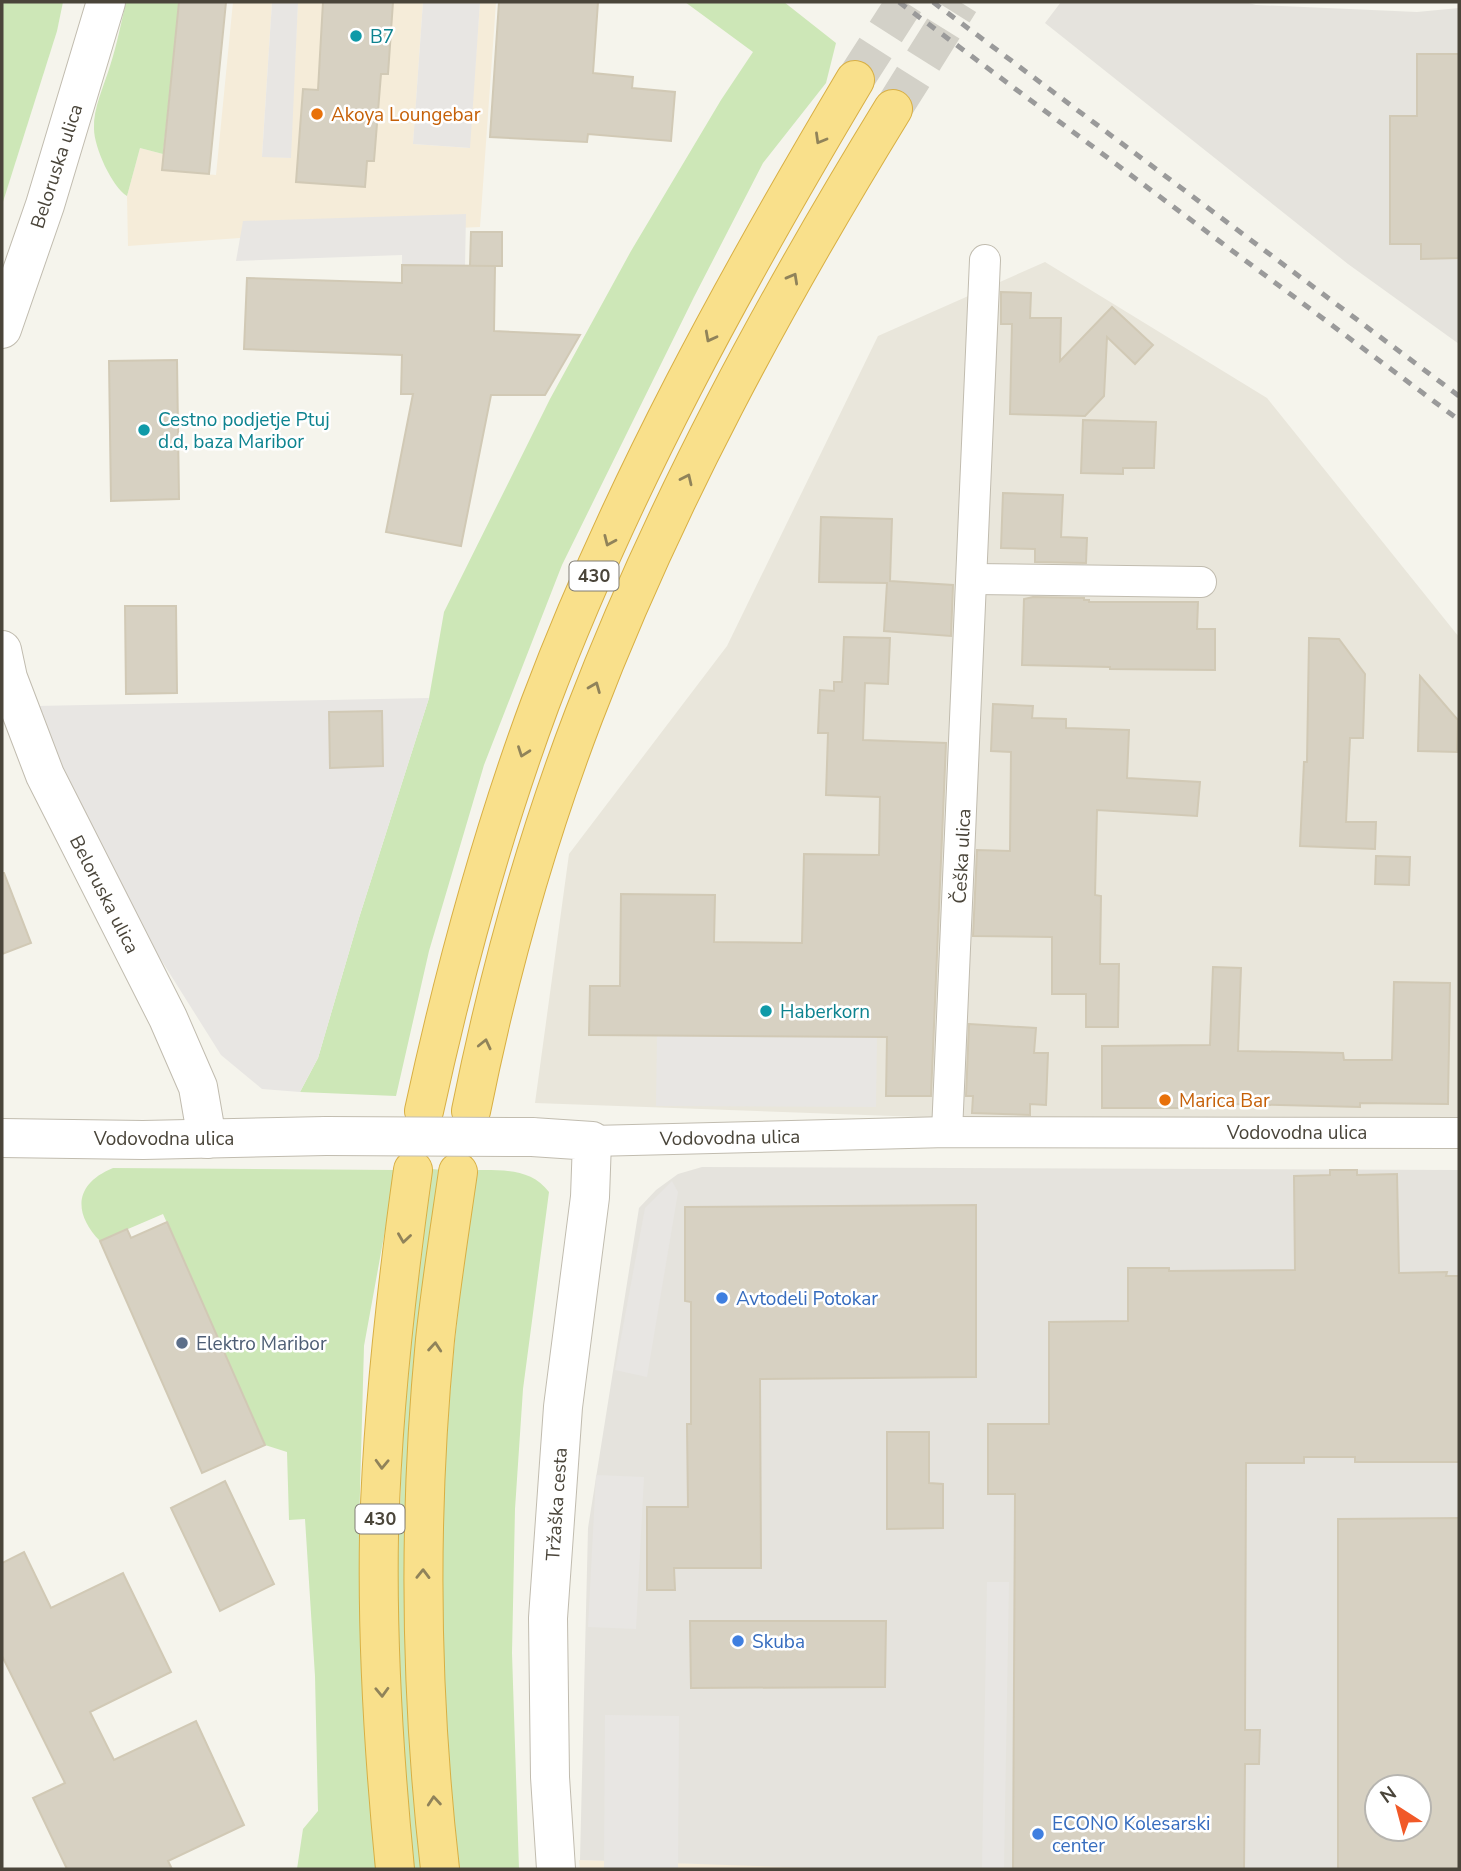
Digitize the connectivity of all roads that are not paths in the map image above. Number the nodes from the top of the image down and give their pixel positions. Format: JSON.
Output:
{"nodes":[{"id":1,"x":106,"y":2,"type":"edge"},
{"id":2,"x":855,"y":80,"type":"tunnel mouth"},
{"id":3,"x":893,"y":109,"type":"tunnel mouth"},
{"id":4,"x":985,"y":260,"type":"dead end"},
{"id":5,"x":2,"y":329,"type":"edge"},
{"id":6,"x":973,"y":579,"type":"junction"},
{"id":7,"x":1201,"y":582,"type":"dead end"},
{"id":8,"x":2,"y":650,"type":"edge"},
{"id":9,"x":424,"y":1111,"type":"dead end"},
{"id":10,"x":471,"y":1111,"type":"dead end"},
{"id":11,"x":947,"y":1132,"type":"junction"},
{"id":12,"x":1459,"y":1133,"type":"edge"},
{"id":13,"x":2,"y":1138,"type":"edge"},
{"id":14,"x":207,"y":1139,"type":"junction"},
{"id":15,"x":592,"y":1141,"type":"junction"},
{"id":16,"x":414,"y":1170,"type":"dead end"},
{"id":17,"x":458,"y":1172,"type":"dead end"},
{"id":18,"x":395,"y":1869,"type":"edge"},
{"id":19,"x":440,"y":1869,"type":"edge"},
{"id":20,"x":556,"y":1869,"type":"edge"}],
"edges":[{"from":1,"to":5,"type":"street","name":"Beloruska ulica"},
{"from":2,"to":9,"type":"highway","number":"430","one_way":true},
{"from":10,"to":3,"type":"highway","number":"430","one_way":true},
{"from":4,"to":6,"type":"street","name":"Češka ulica"},
{"from":6,"to":7,"type":"street"},
{"from":6,"to":11,"type":"street","name":"Češka ulica"},
{"from":8,"to":14,"type":"street","name":"Beloruska ulica"},
{"from":11,"to":12,"type":"street","name":"Vodovodna ulica"},
{"from":11,"to":15,"type":"street","name":"Vodovodna ulica"},
{"from":13,"to":14,"type":"street","name":"Vodovodna ulica"},
{"from":14,"to":15,"type":"street","name":"Vodovodna ulica","bridge":true},
{"from":15,"to":20,"type":"street","name":"Tržaška cesta"},
{"from":16,"to":18,"type":"highway","number":"430","one_way":true},
{"from":19,"to":17,"type":"highway","number":"430","one_way":true}]}
